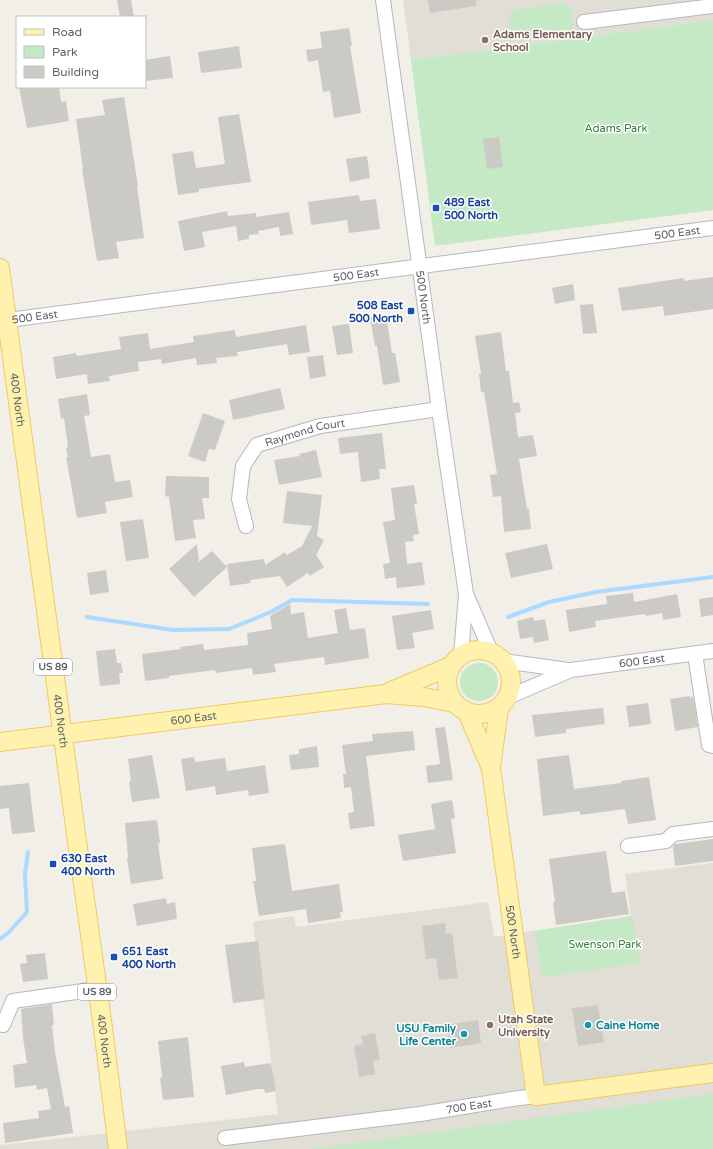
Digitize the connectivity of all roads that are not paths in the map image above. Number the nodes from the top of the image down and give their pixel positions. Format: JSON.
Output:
{"nodes":[{"id":1,"x":384,"y":0,"type":"edge"},
{"id":2,"x":713,"y":6,"type":"edge"},
{"id":3,"x":584,"y":22,"type":"dead end"},
{"id":4,"x":713,"y":228,"type":"edge"},
{"id":5,"x":420,"y":267,"type":"junction"},
{"id":6,"x":0,"y":268,"type":"edge"},
{"id":7,"x":4,"y":321,"type":"edge"},
{"id":8,"x":439,"y":410,"type":"junction"},
{"id":9,"x":246,"y":526,"type":"dead end"},
{"id":10,"x":466,"y":594,"type":"junction"},
{"id":11,"x":713,"y":652,"type":"edge"},
{"id":12,"x":695,"y":654,"type":"junction"},
{"id":13,"x":497,"y":656,"type":"junction"},
{"id":14,"x":456,"y":661,"type":"junction"},
{"id":15,"x":571,"y":670,"type":"junction"},
{"id":16,"x":386,"y":694,"type":"junction"},
{"id":17,"x":504,"y":703,"type":"junction"},
{"id":18,"x":461,"y":707,"type":"junction"},
{"id":19,"x":62,"y":734,"type":"junction"},
{"id":20,"x":0,"y":742,"type":"edge"},
{"id":21,"x":713,"y":746,"type":"edge"},
{"id":22,"x":491,"y":768,"type":"junction"},
{"id":23,"x":713,"y":829,"type":"edge"},
{"id":24,"x":628,"y":846,"type":"dead end"},
{"id":25,"x":97,"y":989,"type":"junction"},
{"id":26,"x":3,"y":1025,"type":"dead end"},
{"id":27,"x":713,"y":1073,"type":"edge"},
{"id":28,"x":536,"y":1096,"type":"junction"},
{"id":29,"x":225,"y":1138,"type":"dead end"},
{"id":30,"x":118,"y":1149,"type":"edge"}],
"edges":[{"from":1,"to":5,"type":"street","name":"500 North"},
{"from":2,"to":3,"type":"street"},
{"from":4,"to":5,"type":"street","name":"500 East"},
{"from":5,"to":7,"type":"street","name":"500 East"},
{"from":5,"to":8,"type":"street","name":"500 North"},
{"from":6,"to":7,"type":"main road","name":"400 North","number":"US 89"},
{"from":7,"to":19,"type":"main road","name":"400 North","number":"US 89"},
{"from":8,"to":9,"type":"street","name":"Raymond Court"},
{"from":8,"to":10,"type":"street","name":"500 North"},
{"from":10,"to":13,"type":"street","name":"500 North"},
{"from":10,"to":14,"type":"street","name":"500 North"},
{"from":11,"to":12,"type":"street","name":"600 East"},
{"from":12,"to":15,"type":"street","name":"600 East"},
{"from":12,"to":21,"type":"street"},
{"from":13,"to":14,"type":"main road"},
{"from":13,"to":15,"type":"street","name":"600 East"},
{"from":13,"to":17,"type":"main road"},
{"from":14,"to":16,"type":"main road","name":"600 East"},
{"from":14,"to":18,"type":"main road"},
{"from":15,"to":17,"type":"street","name":"600 East"},
{"from":16,"to":18,"type":"main road","name":"600 East"},
{"from":16,"to":19,"type":"main road","name":"600 East"},
{"from":17,"to":18,"type":"main road"},
{"from":17,"to":22,"type":"main road","name":"500 North"},
{"from":18,"to":22,"type":"main road","name":"500 North"},
{"from":19,"to":20,"type":"main road","name":"600 East"},
{"from":19,"to":25,"type":"main road","name":"400 North","number":"US 89"},
{"from":22,"to":28,"type":"main road","name":"500 North"},
{"from":23,"to":24,"type":"street"},
{"from":25,"to":26,"type":"street"},
{"from":25,"to":30,"type":"main road","name":"400 North","number":"US 89"},
{"from":27,"to":28,"type":"main road","name":"700 East"},
{"from":28,"to":29,"type":"street","name":"700 East"}]}
